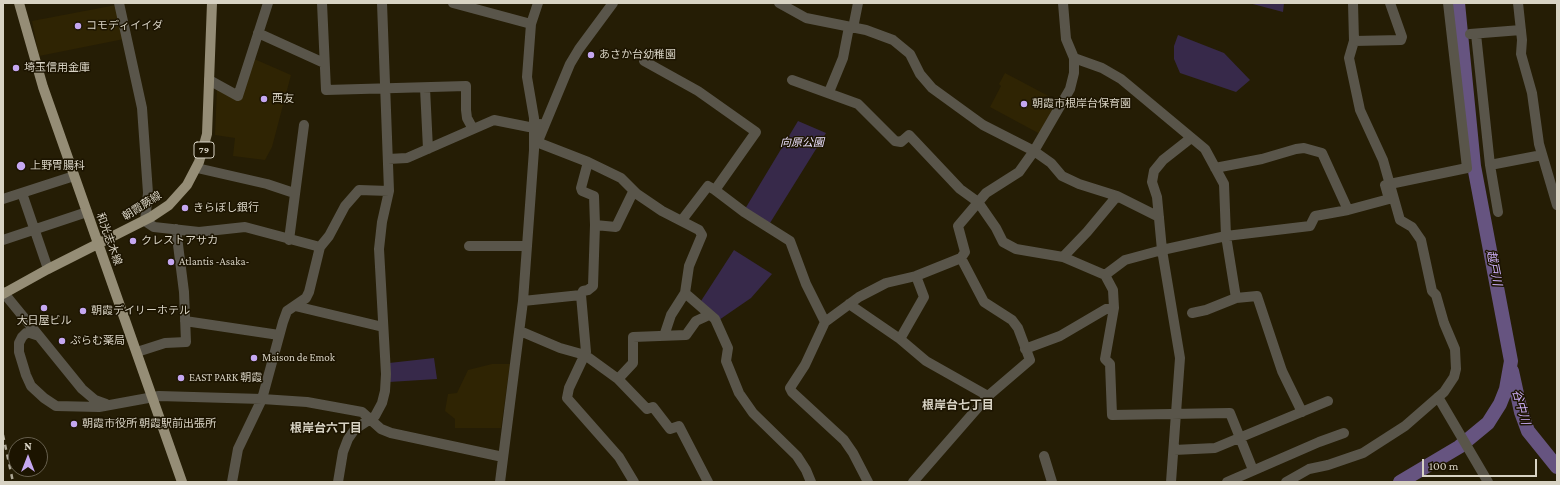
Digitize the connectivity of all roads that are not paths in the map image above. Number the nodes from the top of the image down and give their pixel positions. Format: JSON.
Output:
{"nodes":[{"id":1,"x":19,"y":3,"type":"edge"},
{"id":2,"x":119,"y":3,"type":"edge"},
{"id":3,"x":212,"y":3,"type":"edge"},
{"id":4,"x":268,"y":3,"type":"edge"},
{"id":5,"x":322,"y":3,"type":"edge"},
{"id":6,"x":382,"y":3,"type":"edge"},
{"id":7,"x":453,"y":3,"type":"edge"},
{"id":8,"x":538,"y":3,"type":"edge"},
{"id":9,"x":613,"y":3,"type":"edge"},
{"id":10,"x":779,"y":3,"type":"edge"},
{"id":11,"x":858,"y":3,"type":"edge"},
{"id":12,"x":1063,"y":3,"type":"edge"},
{"id":13,"x":1353,"y":3,"type":"edge"},
{"id":14,"x":1390,"y":3,"type":"edge"},
{"id":15,"x":1448,"y":3,"type":"edge"},
{"id":16,"x":1518,"y":3,"type":"edge"},
{"id":17,"x":530,"y":24,"type":"junction"},
{"id":18,"x":851,"y":28,"type":"junction"},
{"id":19,"x":1521,"y":30,"type":"junction"},
{"id":20,"x":258,"y":33,"type":"junction"},
{"id":21,"x":1354,"y":41,"type":"junction"},
{"id":22,"x":1074,"y":58,"type":"junction"},
{"id":23,"x":644,"y":61,"type":"dead end"},
{"id":24,"x":324,"y":63,"type":"junction"},
{"id":25,"x":209,"y":80,"type":"junction"},
{"id":26,"x":792,"y":80,"type":"dead end"},
{"id":27,"x":425,"y":88,"type":"junction"},
{"id":28,"x":385,"y":89,"type":"junction"},
{"id":29,"x":829,"y":92,"type":"junction"},
{"id":30,"x":304,"y":125,"type":"dead end"},
{"id":31,"x":539,"y":125,"type":"junction"},
{"id":32,"x":472,"y":129,"type":"junction"},
{"id":33,"x":1190,"y":138,"type":"junction"},
{"id":34,"x":536,"y":141,"type":"junction"},
{"id":35,"x":428,"y":149,"type":"junction"},
{"id":36,"x":1034,"y":151,"type":"junction"},
{"id":37,"x":1542,"y":155,"type":"junction"},
{"id":38,"x":388,"y":159,"type":"junction"},
{"id":39,"x":588,"y":162,"type":"junction"},
{"id":40,"x":1490,"y":165,"type":"junction"},
{"id":41,"x":197,"y":168,"type":"junction"},
{"id":42,"x":1215,"y":168,"type":"junction"},
{"id":43,"x":74,"y":176,"type":"junction"},
{"id":44,"x":1391,"y":183,"type":"junction"},
{"id":45,"x":715,"y":190,"type":"junction"},
{"id":46,"x":389,"y":191,"type":"junction"},
{"id":47,"x":633,"y":192,"type":"junction"},
{"id":48,"x":22,"y":193,"type":"junction"},
{"id":49,"x":294,"y":193,"type":"junction"},
{"id":50,"x":1117,"y":196,"type":"junction"},
{"id":51,"x":3,"y":199,"type":"edge"},
{"id":52,"x":978,"y":202,"type":"junction"},
{"id":53,"x":1557,"y":205,"type":"edge"},
{"id":54,"x":1348,"y":210,"type":"junction"},
{"id":55,"x":87,"y":212,"type":"junction"},
{"id":56,"x":1498,"y":212,"type":"dead end"},
{"id":57,"x":1159,"y":217,"type":"junction"},
{"id":58,"x":682,"y":220,"type":"junction"},
{"id":59,"x":145,"y":221,"type":"junction"},
{"id":60,"x":594,"y":225,"type":"junction"},
{"id":61,"x":176,"y":229,"type":"junction"},
{"id":62,"x":34,"y":230,"type":"junction"},
{"id":63,"x":1226,"y":236,"type":"junction"},
{"id":64,"x":3,"y":240,"type":"edge"},
{"id":65,"x":289,"y":240,"type":"junction"},
{"id":66,"x":98,"y":244,"type":"junction"},
{"id":67,"x":468,"y":246,"type":"dead end"},
{"id":68,"x":527,"y":246,"type":"junction"},
{"id":69,"x":320,"y":248,"type":"junction"},
{"id":70,"x":1162,"y":250,"type":"junction"},
{"id":71,"x":1063,"y":257,"type":"junction"},
{"id":72,"x":961,"y":258,"type":"junction"},
{"id":73,"x":48,"y":269,"type":"junction"},
{"id":74,"x":1104,"y":275,"type":"junction"},
{"id":75,"x":916,"y":276,"type":"junction"},
{"id":76,"x":3,"y":293,"type":"edge"},
{"id":77,"x":686,"y":293,"type":"junction"},
{"id":78,"x":581,"y":295,"type":"junction"},
{"id":79,"x":1236,"y":298,"type":"junction"},
{"id":80,"x":523,"y":301,"type":"junction"},
{"id":81,"x":848,"y":304,"type":"junction"},
{"id":82,"x":295,"y":306,"type":"junction"},
{"id":83,"x":1114,"y":308,"type":"junction"},
{"id":84,"x":1192,"y":313,"type":"dead end"},
{"id":85,"x":709,"y":315,"type":"junction"},
{"id":86,"x":185,"y":321,"type":"junction"},
{"id":87,"x":825,"y":322,"type":"junction"},
{"id":88,"x":383,"y":327,"type":"junction"},
{"id":89,"x":520,"y":331,"type":"junction"},
{"id":90,"x":279,"y":335,"type":"junction"},
{"id":91,"x":39,"y":336,"type":"junction"},
{"id":92,"x":664,"y":336,"type":"junction"},
{"id":93,"x":900,"y":339,"type":"junction"},
{"id":94,"x":1025,"y":349,"type":"junction"},
{"id":95,"x":137,"y":352,"type":"junction"},
{"id":96,"x":585,"y":355,"type":"junction"},
{"id":97,"x":618,"y":379,"type":"junction"},
{"id":98,"x":82,"y":389,"type":"junction"},
{"id":99,"x":151,"y":396,"type":"junction"},
{"id":100,"x":988,"y":396,"type":"junction"},
{"id":101,"x":1438,"y":397,"type":"junction"},
{"id":102,"x":262,"y":399,"type":"junction"},
{"id":103,"x":1328,"y":401,"type":"dead end"},
{"id":104,"x":106,"y":404,"type":"junction"},
{"id":105,"x":75,"y":407,"type":"junction"},
{"id":106,"x":1302,"y":412,"type":"junction"},
{"id":107,"x":1176,"y":413,"type":"junction"},
{"id":108,"x":371,"y":419,"type":"junction"},
{"id":109,"x":1344,"y":433,"type":"dead end"},
{"id":110,"x":1240,"y":439,"type":"junction"},
{"id":111,"x":1174,"y":450,"type":"junction"},
{"id":112,"x":1044,"y":456,"type":"dead end"},
{"id":113,"x":503,"y":457,"type":"junction"},
{"id":114,"x":1253,"y":470,"type":"junction"},
{"id":115,"x":182,"y":482,"type":"edge"},
{"id":116,"x":232,"y":482,"type":"edge"},
{"id":117,"x":338,"y":482,"type":"edge"},
{"id":118,"x":500,"y":482,"type":"edge"},
{"id":119,"x":634,"y":482,"type":"edge"},
{"id":120,"x":708,"y":482,"type":"edge"},
{"id":121,"x":811,"y":482,"type":"edge"},
{"id":122,"x":868,"y":482,"type":"edge"},
{"id":123,"x":913,"y":482,"type":"edge"},
{"id":124,"x":1052,"y":482,"type":"edge"},
{"id":125,"x":1171,"y":482,"type":"edge"},
{"id":126,"x":1226,"y":482,"type":"edge"},
{"id":127,"x":1286,"y":482,"type":"edge"},
{"id":128,"x":1488,"y":482,"type":"edge"}],
"edges":[{"from":1,"to":43,"type":"main road","name":"和光志木線"},
{"from":2,"to":59,"type":"street"},
{"from":3,"to":25,"type":"main road","name":"朝霞蕨線","number":"79"},
{"from":4,"to":20,"type":"street"},
{"from":5,"to":24,"type":"street"},
{"from":6,"to":28,"type":"street"},
{"from":7,"to":17,"type":"street"},
{"from":8,"to":17,"type":"street"},
{"from":9,"to":31,"type":"street"},
{"from":10,"to":18,"type":"street"},
{"from":11,"to":18,"type":"street"},
{"from":12,"to":22,"type":"street"},
{"from":13,"to":21,"type":"street"},
{"from":14,"to":21,"type":"street"},
{"from":15,"to":44,"type":"street"},
{"from":16,"to":19,"type":"street"},
{"from":17,"to":31,"type":"street"},
{"from":18,"to":29,"type":"street"},
{"from":18,"to":36,"type":"street"},
{"from":19,"to":37,"type":"street"},
{"from":19,"to":40,"type":"street"},
{"from":20,"to":24,"type":"street"},
{"from":20,"to":25,"type":"street"},
{"from":21,"to":44,"type":"street"},
{"from":22,"to":33,"type":"street"},
{"from":22,"to":36,"type":"street"},
{"from":23,"to":45,"type":"street"},
{"from":24,"to":28,"type":"street"},
{"from":25,"to":41,"type":"main road","name":"朝霞蕨線","number":"79"},
{"from":26,"to":29,"type":"street"},
{"from":27,"to":28,"type":"street"},
{"from":27,"to":32,"type":"street"},
{"from":27,"to":35,"type":"street"},
{"from":28,"to":38,"type":"street"},
{"from":29,"to":52,"type":"street"},
{"from":30,"to":49,"type":"street"},
{"from":31,"to":32,"type":"street"},
{"from":31,"to":34,"type":"street"},
{"from":32,"to":35,"type":"street"},
{"from":33,"to":42,"type":"street"},
{"from":33,"to":57,"type":"street"},
{"from":34,"to":39,"type":"street"},
{"from":34,"to":68,"type":"street"},
{"from":35,"to":38,"type":"street"},
{"from":36,"to":50,"type":"street"},
{"from":36,"to":52,"type":"street"},
{"from":37,"to":40,"type":"street"},
{"from":37,"to":53,"type":"street"},
{"from":38,"to":46,"type":"street"},
{"from":39,"to":47,"type":"street"},
{"from":39,"to":60,"type":"street"},
{"from":40,"to":56,"type":"street"},
{"from":41,"to":49,"type":"street"},
{"from":41,"to":59,"type":"main road","name":"朝霞蕨線","number":"79"},
{"from":42,"to":54,"type":"street"},
{"from":42,"to":63,"type":"street"},
{"from":43,"to":48,"type":"street"},
{"from":43,"to":55,"type":"main road","name":"和光志木線"},
{"from":44,"to":54,"type":"street"},
{"from":44,"to":101,"type":"street"},
{"from":45,"to":58,"type":"street"},
{"from":45,"to":87,"type":"street"},
{"from":46,"to":69,"type":"street"},
{"from":46,"to":88,"type":"street"},
{"from":47,"to":58,"type":"street"},
{"from":47,"to":60,"type":"street"},
{"from":48,"to":51,"type":"street"},
{"from":48,"to":62,"type":"street"},
{"from":49,"to":65,"type":"street"},
{"from":50,"to":57,"type":"street"},
{"from":50,"to":71,"type":"street"},
{"from":52,"to":71,"type":"street"},
{"from":52,"to":72,"type":"street"},
{"from":54,"to":63,"type":"street"},
{"from":55,"to":62,"type":"street"},
{"from":55,"to":66,"type":"main road","name":"和光志木線"},
{"from":57,"to":70,"type":"street"},
{"from":58,"to":77,"type":"street"},
{"from":59,"to":61,"type":"street"},
{"from":59,"to":66,"type":"main road","name":"朝霞蕨線","number":"79"},
{"from":60,"to":78,"type":"street"},
{"from":61,"to":65,"type":"street"},
{"from":61,"to":86,"type":"street"},
{"from":62,"to":64,"type":"street"},
{"from":62,"to":73,"type":"street"},
{"from":63,"to":70,"type":"street"},
{"from":63,"to":79,"type":"street"},
{"from":65,"to":69,"type":"street"},
{"from":66,"to":73,"type":"main road","name":"朝霞蕨線","number":"79"},
{"from":66,"to":95,"type":"main road","name":"和光志木線"},
{"from":67,"to":68,"type":"street"},
{"from":68,"to":80,"type":"street"},
{"from":69,"to":82,"type":"street"},
{"from":70,"to":74,"type":"street"},
{"from":70,"to":107,"type":"street"},
{"from":71,"to":74,"type":"street"},
{"from":72,"to":75,"type":"street"},
{"from":72,"to":94,"type":"street"},
{"from":73,"to":76,"type":"main road","name":"朝霞蕨線","number":"79"},
{"from":74,"to":83,"type":"street"},
{"from":75,"to":81,"type":"street"},
{"from":75,"to":93,"type":"street"},
{"from":76,"to":91,"type":"street"},
{"from":77,"to":85,"type":"street"},
{"from":77,"to":92,"type":"street"},
{"from":78,"to":80,"type":"street"},
{"from":78,"to":96,"type":"street"},
{"from":79,"to":84,"type":"street"},
{"from":79,"to":106,"type":"street"},
{"from":80,"to":89,"type":"street"},
{"from":81,"to":87,"type":"street"},
{"from":81,"to":93,"type":"street"},
{"from":82,"to":88,"type":"street"},
{"from":82,"to":90,"type":"street"},
{"from":83,"to":94,"type":"street"},
{"from":83,"to":107,"type":"street"},
{"from":85,"to":92,"type":"street"},
{"from":85,"to":121,"type":"street"},
{"from":86,"to":90,"type":"street"},
{"from":86,"to":95,"type":"street"},
{"from":87,"to":122,"type":"street"},
{"from":88,"to":108,"type":"street"},
{"from":89,"to":96,"type":"street"},
{"from":89,"to":113,"type":"street"},
{"from":90,"to":102,"type":"street"},
{"from":91,"to":98,"type":"street"},
{"from":91,"to":105,"type":"street"},
{"from":92,"to":97,"type":"street"},
{"from":93,"to":100,"type":"street"},
{"from":94,"to":100,"type":"street"},
{"from":95,"to":99,"type":"main road","name":"和光志木線"},
{"from":96,"to":97,"type":"street"},
{"from":96,"to":119,"type":"street"},
{"from":97,"to":120,"type":"street"},
{"from":98,"to":104,"type":"street"},
{"from":98,"to":105,"type":"street"},
{"from":99,"to":102,"type":"street"},
{"from":99,"to":104,"type":"street"},
{"from":99,"to":115,"type":"main road","name":"和光志木線"},
{"from":100,"to":123,"type":"street"},
{"from":101,"to":127,"type":"street"},
{"from":101,"to":128,"type":"street"},
{"from":102,"to":108,"type":"street"},
{"from":102,"to":116,"type":"street"},
{"from":103,"to":106,"type":"street"},
{"from":104,"to":105,"type":"street"},
{"from":106,"to":110,"type":"street"},
{"from":107,"to":110,"type":"street"},
{"from":107,"to":111,"type":"street"},
{"from":108,"to":113,"type":"street"},
{"from":108,"to":117,"type":"street"},
{"from":109,"to":114,"type":"street"},
{"from":110,"to":111,"type":"street"},
{"from":110,"to":114,"type":"street"},
{"from":111,"to":125,"type":"street"},
{"from":112,"to":124,"type":"street"},
{"from":113,"to":118,"type":"street"},
{"from":114,"to":126,"type":"street"}]}
